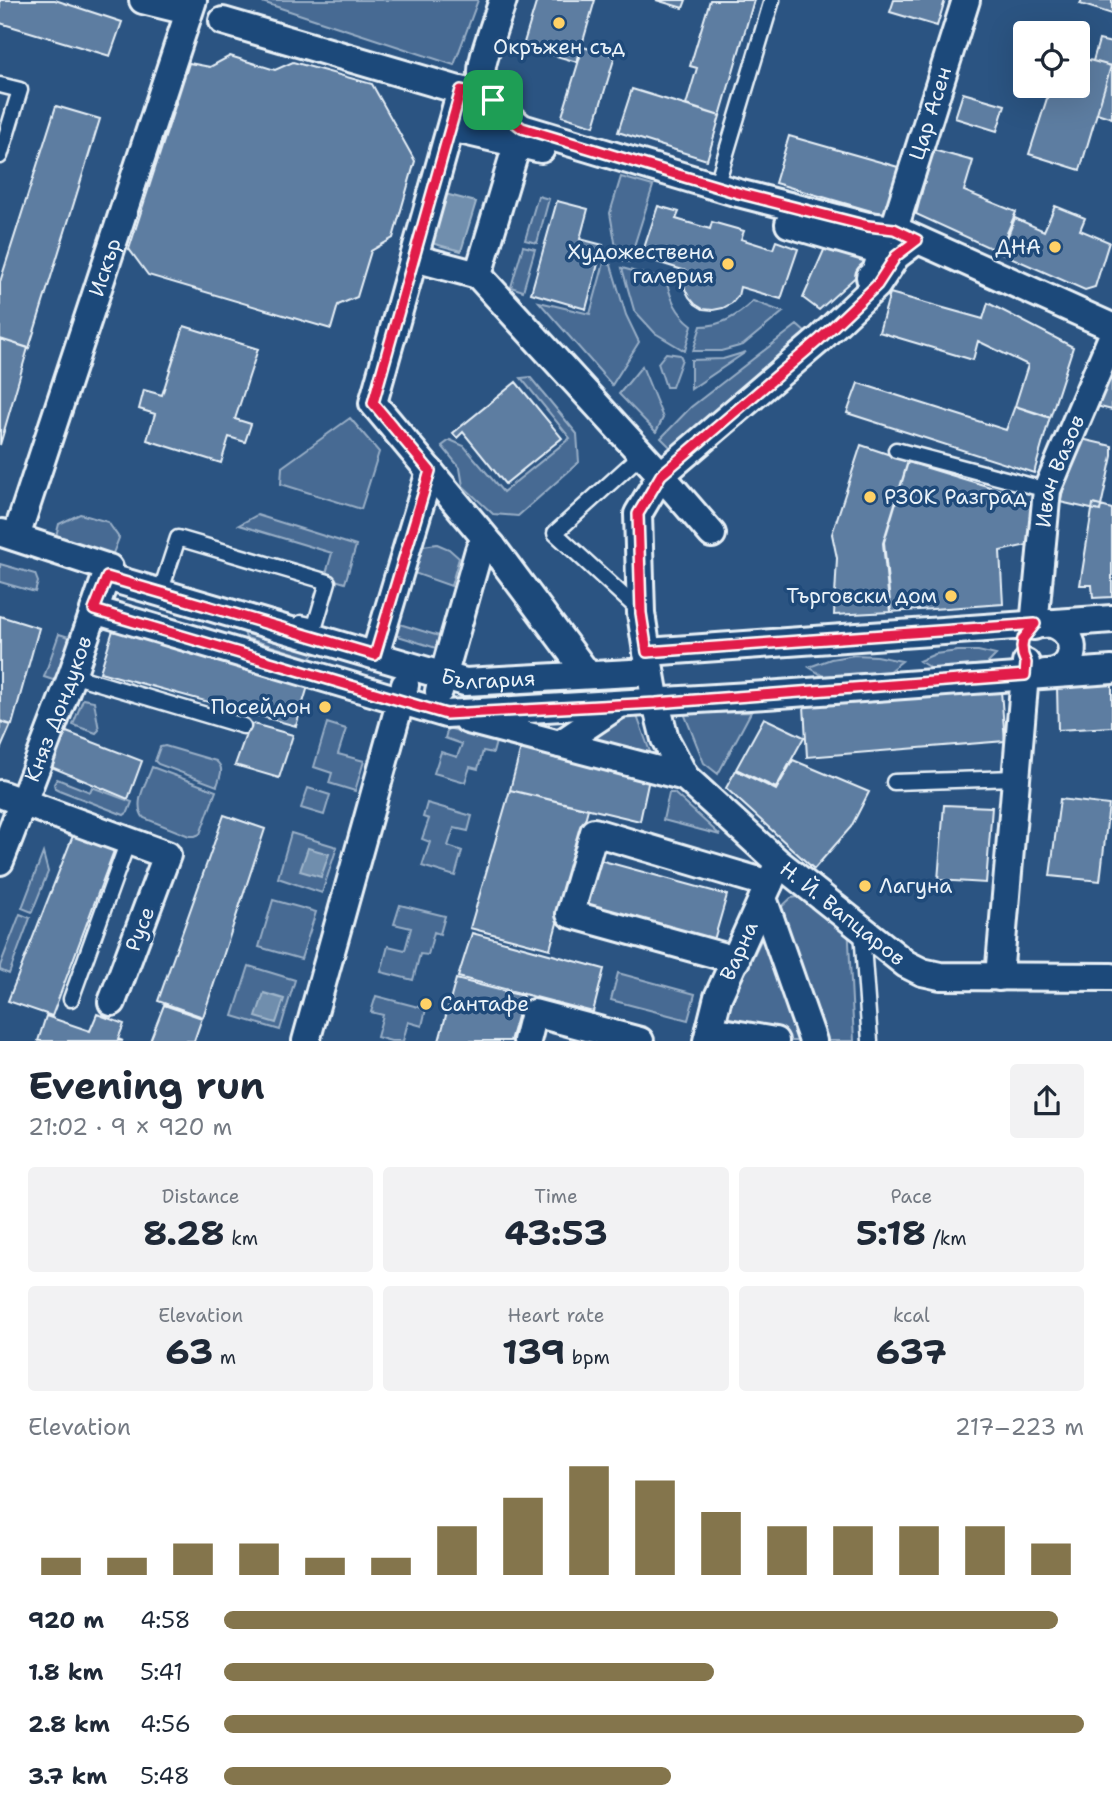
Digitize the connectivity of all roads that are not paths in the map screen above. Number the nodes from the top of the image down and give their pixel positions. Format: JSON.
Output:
{"nodes":[{"id":1,"x":143,"y":0,"type":"edge"},
{"id":2,"x":503,"y":0,"type":"edge"},
{"id":3,"x":772,"y":0,"type":"edge"},
{"id":4,"x":966,"y":0,"type":"edge"},
{"id":5,"x":191,"y":6,"type":"edge"},
{"id":6,"x":223,"y":21,"type":"dead end"},
{"id":7,"x":0,"y":85,"type":"edge"},
{"id":8,"x":480,"y":94,"type":"junction"},
{"id":9,"x":451,"y":128,"type":"junction"},
{"id":10,"x":520,"y":136,"type":"junction"},
{"id":11,"x":0,"y":156,"type":"edge"},
{"id":12,"x":716,"y":187,"type":"junction"},
{"id":13,"x":905,"y":234,"type":"junction"},
{"id":14,"x":414,"y":258,"type":"junction"},
{"id":15,"x":478,"y":275,"type":"junction"},
{"id":16,"x":851,"y":297,"type":"dead end"},
{"id":17,"x":1112,"y":327,"type":"edge"},
{"id":18,"x":1112,"y":337,"type":"edge"},
{"id":19,"x":896,"y":450,"type":"dead end"},
{"id":20,"x":641,"y":455,"type":"junction"},
{"id":21,"x":430,"y":471,"type":"junction"},
{"id":22,"x":661,"y":475,"type":"junction"},
{"id":23,"x":1047,"y":490,"type":"junction"},
{"id":24,"x":712,"y":534,"type":"dead end"},
{"id":25,"x":8,"y":535,"type":"edge"},
{"id":26,"x":492,"y":546,"type":"junction"},
{"id":27,"x":108,"y":572,"type":"junction"},
{"id":28,"x":163,"y":584,"type":"junction"},
{"id":29,"x":94,"y":610,"type":"junction"},
{"id":30,"x":641,"y":613,"type":"junction"},
{"id":31,"x":1112,"y":619,"type":"edge"},
{"id":32,"x":1039,"y":622,"type":"junction"},
{"id":33,"x":322,"y":634,"type":"junction"},
{"id":34,"x":375,"y":655,"type":"junction"},
{"id":35,"x":648,"y":662,"type":"junction"},
{"id":36,"x":410,"y":666,"type":"junction"},
{"id":37,"x":1112,"y":670,"type":"edge"},
{"id":38,"x":1033,"y":671,"type":"junction"},
{"id":39,"x":72,"y":675,"type":"junction"},
{"id":40,"x":588,"y":675,"type":"junction"},
{"id":41,"x":443,"y":676,"type":"junction"},
{"id":42,"x":401,"y":700,"type":"junction"},
{"id":43,"x":656,"y":703,"type":"junction"},
{"id":44,"x":619,"y":704,"type":"junction"},
{"id":45,"x":440,"y":712,"type":"junction"},
{"id":46,"x":243,"y":726,"type":"dead end"},
{"id":47,"x":561,"y":744,"type":"junction"},
{"id":48,"x":685,"y":777,"type":"junction"},
{"id":49,"x":1015,"y":778,"type":"junction"},
{"id":50,"x":894,"y":782,"type":"dead end"},
{"id":51,"x":11,"y":798,"type":"edge"},
{"id":52,"x":128,"y":841,"type":"junction"},
{"id":53,"x":0,"y":861,"type":"edge"},
{"id":54,"x":770,"y":882,"type":"junction"},
{"id":55,"x":862,"y":929,"type":"junction"},
{"id":56,"x":736,"y":960,"type":"junction"},
{"id":57,"x":999,"y":977,"type":"junction"},
{"id":58,"x":1112,"y":977,"type":"edge"},
{"id":59,"x":71,"y":999,"type":"dead end"},
{"id":60,"x":112,"y":1002,"type":"dead end"},
{"id":61,"x":708,"y":1036,"type":"edge"},
{"id":62,"x":306,"y":1041,"type":"edge"},
{"id":63,"x":527,"y":1041,"type":"edge"},
{"id":64,"x":640,"y":1041,"type":"edge"},
{"id":65,"x":775,"y":1041,"type":"edge"},
{"id":66,"x":813,"y":1041,"type":"edge"},
{"id":67,"x":870,"y":1041,"type":"edge"}],
"edges":[{"from":1,"to":5,"type":"street"},
{"from":2,"to":8,"type":"street"},
{"from":3,"to":12,"type":"lane"},
{"from":4,"to":13,"type":"street","name":"Цар Асен"},
{"from":5,"to":25,"type":"street","name":"Искър"},
{"from":6,"to":8,"type":"street"},
{"from":7,"to":11,"type":"lane"},
{"from":8,"to":9,"type":"street"},
{"from":8,"to":10,"type":"street"},
{"from":9,"to":10,"type":"street"},
{"from":9,"to":14,"type":"street"},
{"from":10,"to":12,"type":"street"},
{"from":10,"to":15,"type":"street"},
{"from":10,"to":16,"type":"street"},
{"from":12,"to":13,"type":"street"},
{"from":13,"to":17,"type":"street"},
{"from":13,"to":22,"type":"street","name":"Н. Й. Вапцаров"},
{"from":14,"to":15,"type":"street"},
{"from":14,"to":21,"type":"street"},
{"from":15,"to":20,"type":"street"},
{"from":18,"to":23,"type":"street","name":"Иван Вазов"},
{"from":19,"to":23,"type":"lane"},
{"from":20,"to":22,"type":"street"},
{"from":20,"to":30,"type":"lane"},
{"from":21,"to":26,"type":"street"},
{"from":21,"to":34,"type":"street"},
{"from":22,"to":24,"type":"street"},
{"from":22,"to":30,"type":"street","name":"Н. Й. Вапцаров"},
{"from":23,"to":32,"type":"street","name":"Иван Вазов"},
{"from":25,"to":27,"type":"street"},
{"from":26,"to":40,"type":"street"},
{"from":26,"to":41,"type":"street"},
{"from":27,"to":28,"type":"lane","name":"България"},
{"from":27,"to":29,"type":"street","name":"Княз Дондуков"},
{"from":27,"to":33,"type":"street"},
{"from":28,"to":33,"type":"lane","name":"България"},
{"from":28,"to":33,"type":"lane"},
{"from":29,"to":39,"type":"street","name":"Княз Дондуков"},
{"from":29,"to":42,"type":"street","name":"България"},
{"from":30,"to":35,"type":"street","name":"Н. Й. Вапцаров"},
{"from":31,"to":32,"type":"street","name":"България"},
{"from":32,"to":35,"type":"street","name":"България"},
{"from":32,"to":38,"type":"street"},
{"from":32,"to":38,"type":"street"},
{"from":33,"to":34,"type":"street","name":"България"},
{"from":34,"to":36,"type":"street","name":"България"},
{"from":35,"to":40,"type":"street","name":"България"},
{"from":35,"to":43,"type":"street","name":"Н. Й. Вапцаров"},
{"from":36,"to":41,"type":"street","name":"България"},
{"from":36,"to":42,"type":"street"},
{"from":37,"to":38,"type":"street","name":"България"},
{"from":38,"to":43,"type":"street","name":"България"},
{"from":38,"to":49,"type":"street"},
{"from":39,"to":46,"type":"lane"},
{"from":39,"to":51,"type":"street","name":"Княз Дондуков"},
{"from":40,"to":41,"type":"street","name":"България"},
{"from":41,"to":45,"type":"street"},
{"from":42,"to":45,"type":"street","name":"България"},
{"from":42,"to":62,"type":"street"},
{"from":43,"to":44,"type":"street","name":"България"},
{"from":43,"to":48,"type":"street","name":"Н. Й. Вапцаров"},
{"from":44,"to":45,"type":"street","name":"България"},
{"from":44,"to":47,"type":"street"},
{"from":45,"to":47,"type":"street"},
{"from":47,"to":48,"type":"street"},
{"from":48,"to":54,"type":"street","name":"Н. Й. Вапцаров"},
{"from":49,"to":50,"type":"lane"},
{"from":49,"to":57,"type":"street"},
{"from":51,"to":52,"type":"street"},
{"from":51,"to":53,"type":"street","name":"Княз Дондуков"},
{"from":52,"to":59,"type":"lane"},
{"from":52,"to":60,"type":"street","name":"Русе"},
{"from":54,"to":55,"type":"street","name":"Н. Й. Вапцаров"},
{"from":54,"to":56,"type":"street","name":"Варна"},
{"from":54,"to":56,"type":"street"},
{"from":54,"to":66,"type":"street"},
{"from":55,"to":57,"type":"street","name":"Н. Й. Вапцаров"},
{"from":55,"to":67,"type":"lane"},
{"from":56,"to":61,"type":"street","name":"Варна"},
{"from":57,"to":58,"type":"street","name":"Н. Й. Вапцаров"},
{"from":61,"to":65,"type":"street"},
{"from":63,"to":64,"type":"street"}]}
